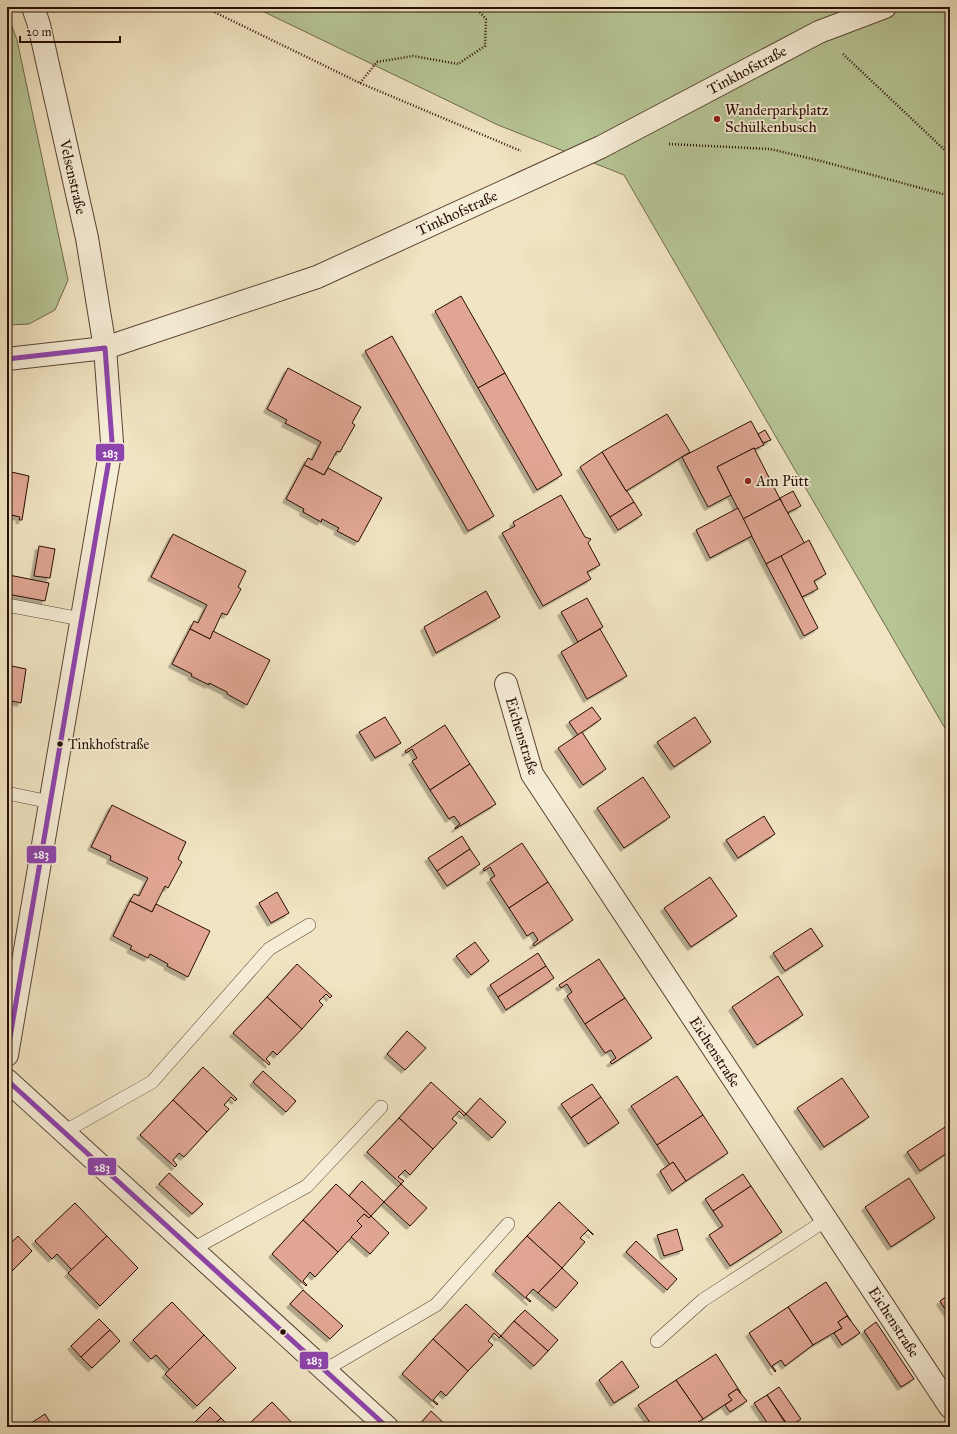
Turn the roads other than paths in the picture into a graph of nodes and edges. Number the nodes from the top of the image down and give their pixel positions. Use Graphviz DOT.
graph roads {
  1 [pos="33,7"];
  2 [pos="885,7"];
  3 [pos="105,348"];
  4 [pos="7,359"];
  5 [pos="7,605"];
  6 [pos="82,619"];
  7 [pos="506,684"];
  8 [pos="7,793"];
  9 [pos="50,802"];
  10 [pos="309,925"];
  11 [pos="13,981"];
  12 [pos="7,1055"];
  13 [pos="7,1080"];
  14 [pos="380,1107"];
  15 [pos="64,1132"];
  16 [pos="826,1220"];
  17 [pos="508,1224"];
  18 [pos="193,1249"];
  19 [pos="657,1341"];
  20 [pos="325,1370"];
  21 [pos="950,1407"];
  22 [pos="387,1427"];
  1 -- 3 [label="street, Velsenstraße"];
  2 -- 3 [label="street, Tinkhofstraße"];
  3 -- 4 [label="street, Tinkhofstraße"];
  3 -- 6 [label="street, Velsenstraße"];
  5 -- 6 [label="lane"];
  6 -- 9 [label="street, Velsenstraße"];
  7 -- 16 [label="street, Eichenstraße"];
  8 -- 9 [label="lane"];
  9 -- 11 [label="street, Velsenstraße"];
  10 -- 15 [label="lane"];
  11 -- 12 [label="street, Velsenstraße"];
  13 -- 15 [label="street"];
  14 -- 18 [label="lane"];
  15 -- 18 [label="street"];
  16 -- 19 [label="lane"];
  16 -- 21 [label="street, Eichenstraße"];
  17 -- 20 [label="lane"];
  18 -- 20 [label="street"];
  20 -- 22 [label="street"];
}
